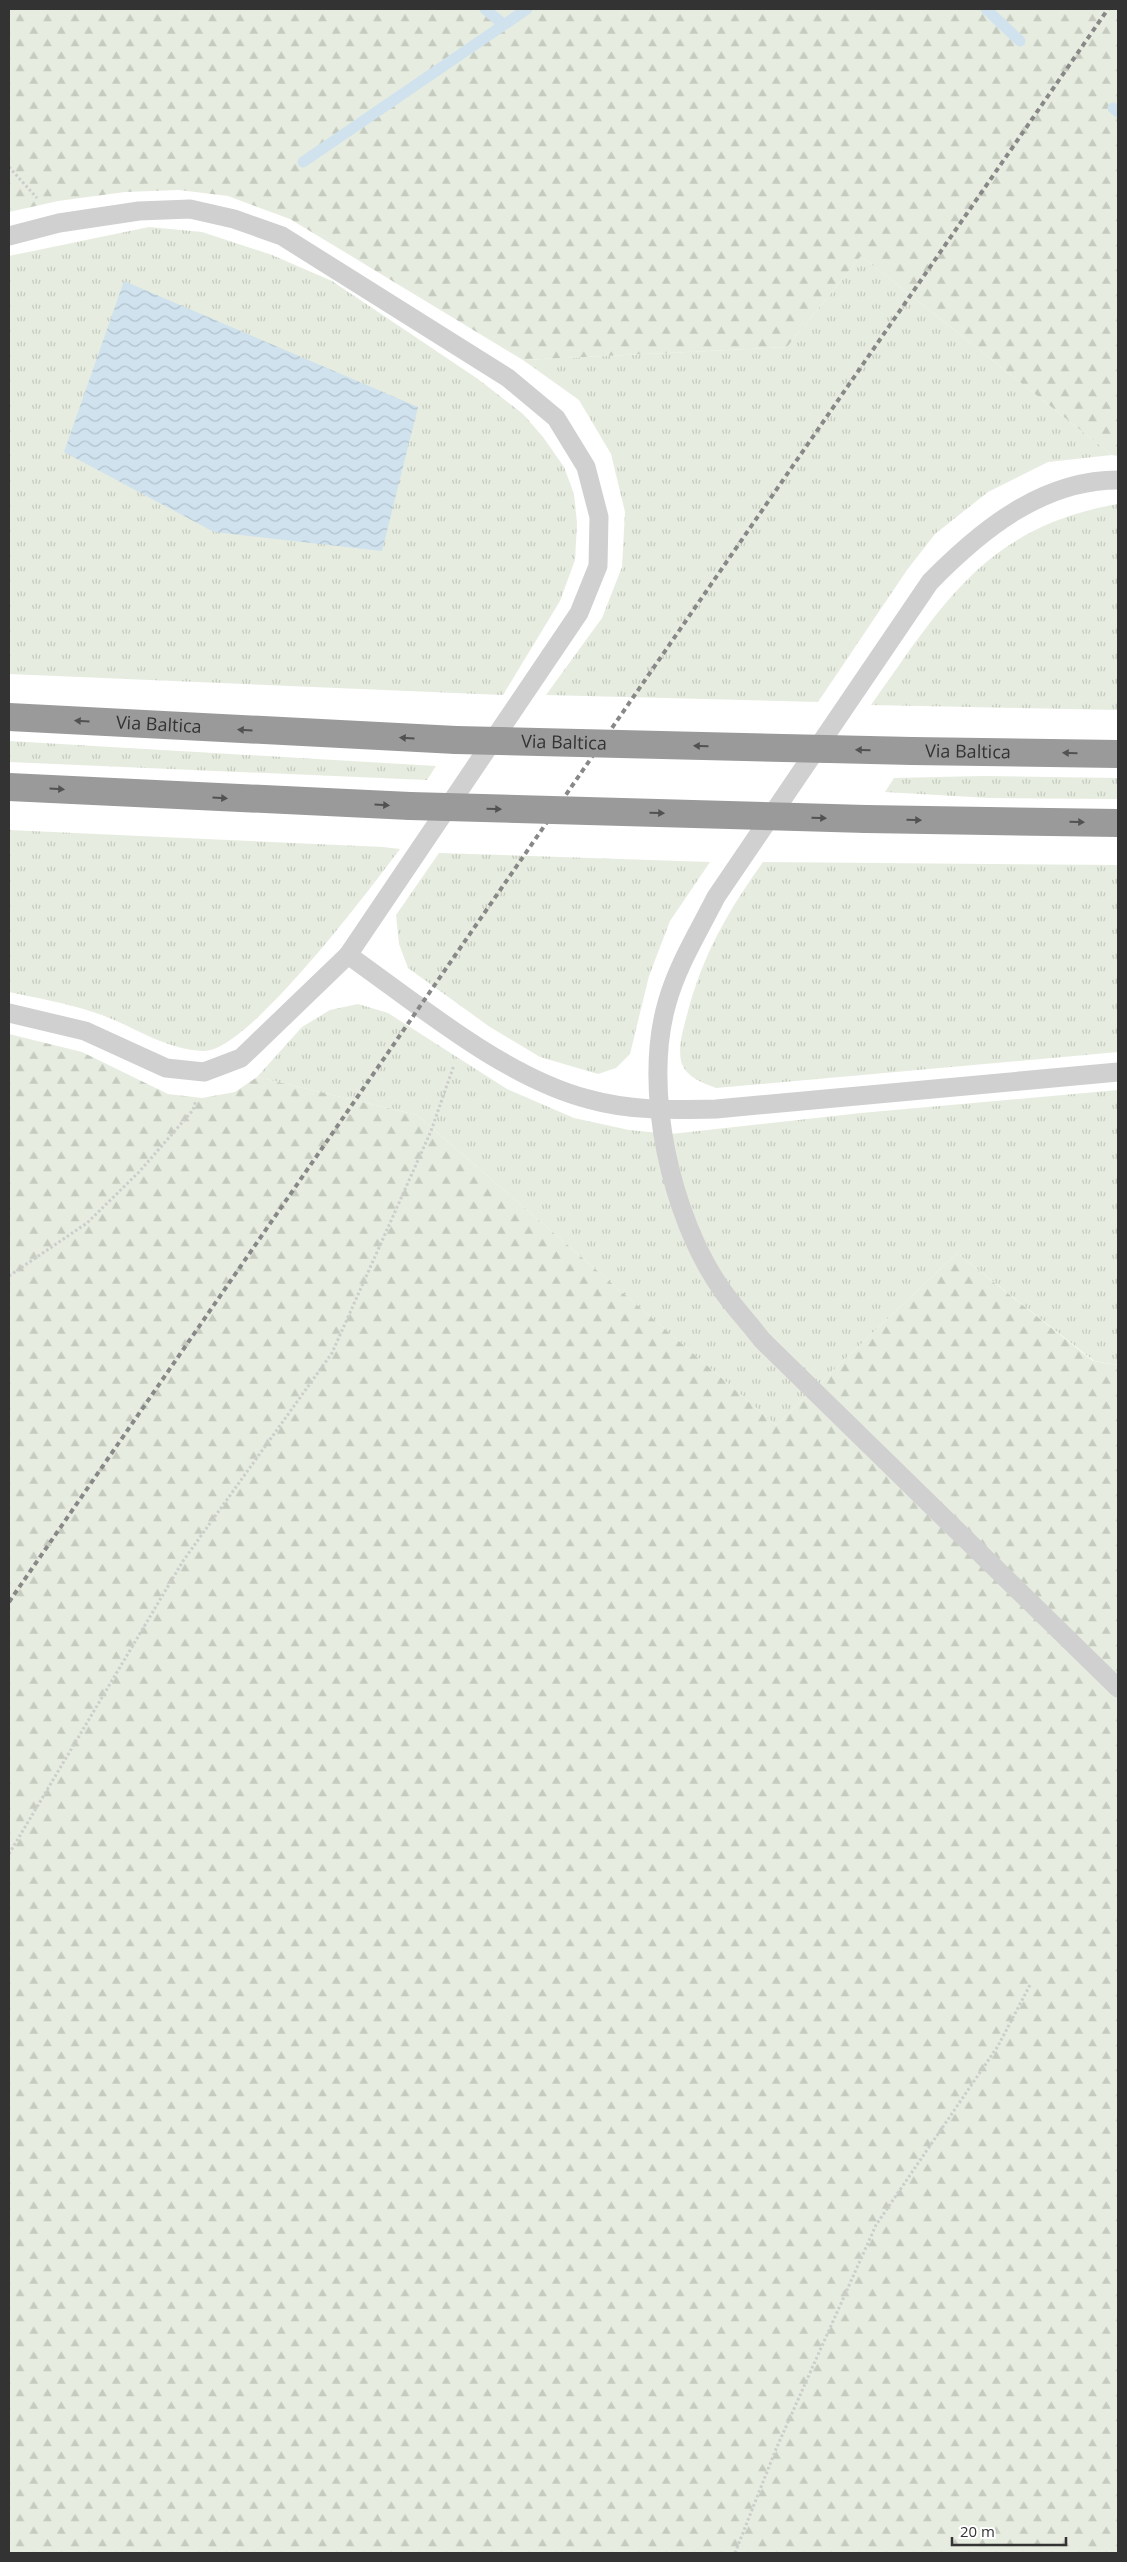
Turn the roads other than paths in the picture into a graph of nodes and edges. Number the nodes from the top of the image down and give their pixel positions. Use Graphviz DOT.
graph roads {
  1 [pos="9,236"];
  2 [pos="1118,480"];
  3 [pos="9,717"];
  4 [pos="1118,754"];
  5 [pos="9,787"];
  6 [pos="1118,823"];
  7 [pos="348,955"];
  8 [pos="9,1013"];
  9 [pos="1118,1072"];
  10 [pos="658,1110"];
  11 [pos="1118,1688"];
  1 -- 7 [label="lane"];
  2 -- 10 [label="lane"];
  4 -- 3 [label="highway, Via Baltica, one-way, bridge"];
  5 -- 6 [label="highway, one-way, bridge"];
  7 -- 8 [label="lane"];
  7 -- 10 [label="lane"];
  9 -- 10 [label="lane"];
  10 -- 11 [label="lane"];
}
